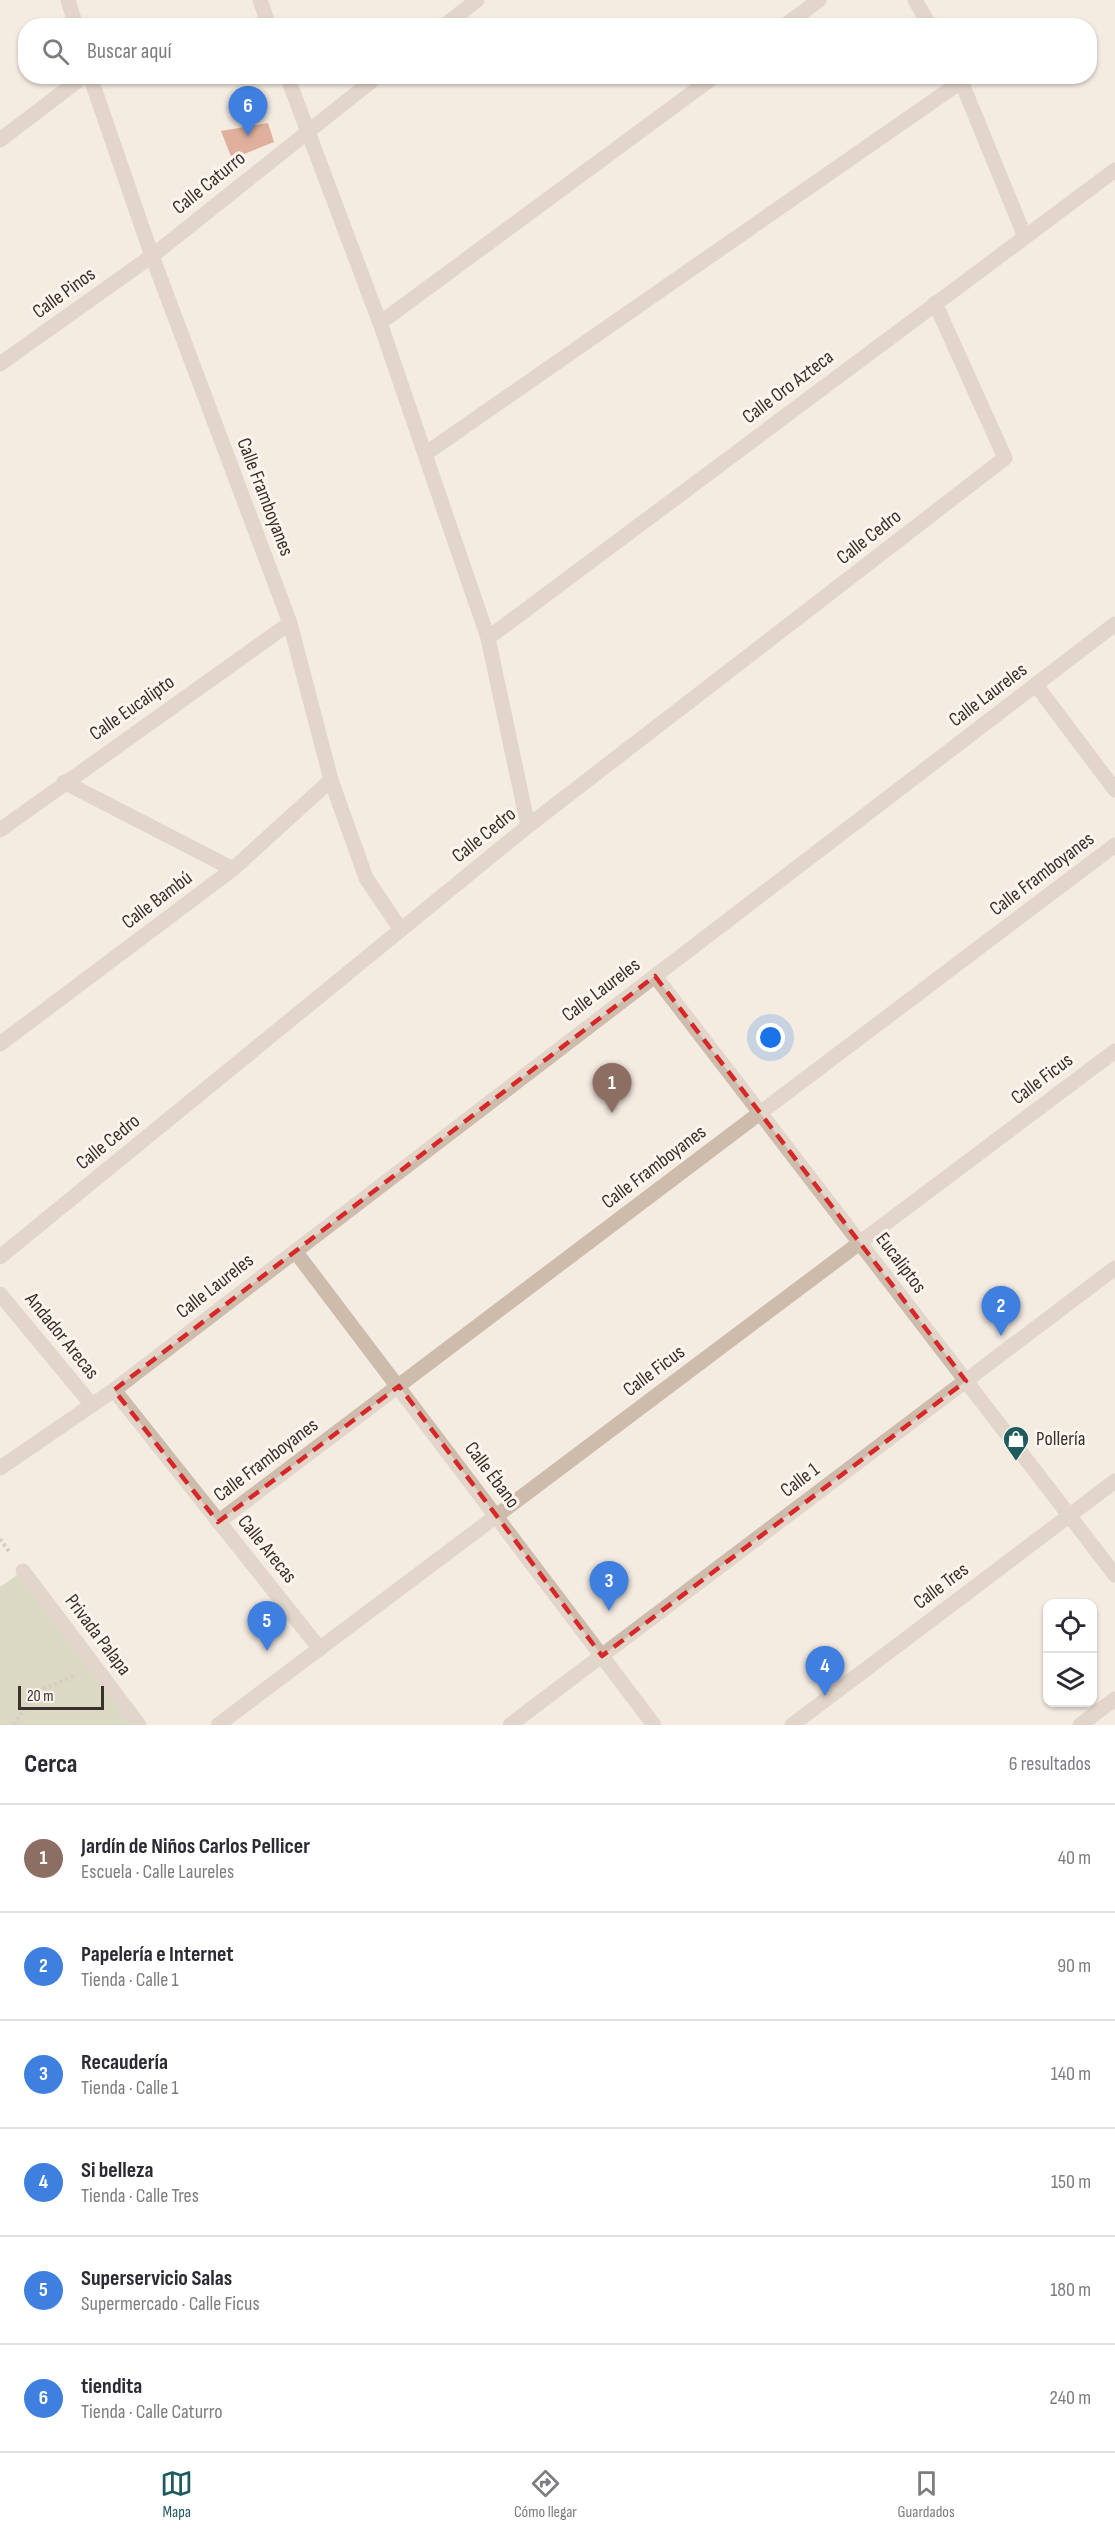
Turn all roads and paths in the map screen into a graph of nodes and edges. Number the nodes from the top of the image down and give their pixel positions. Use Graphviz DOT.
graph roads {
  1 [pos="69,0"];
  2 [pos="260,0"];
  3 [pos="477,0"];
  4 [pos="819,0"];
  5 [pos="915,0"];
  6 [pos="74,18"];
  7 [pos="266,18"];
  8 [pos="454,18"];
  9 [pos="795,18"];
  10 [pos="925,18"];
  11 [pos="74,84"];
  12 [pos="93,84"];
  13 [pos="290,84"];
  14 [pos="368,84"];
  15 [pos="704,84"];
  16 [pos="954,84"];
  17 [pos="963,84"];
  18 [pos="307,131"];
  19 [pos="0,140"];
  20 [pos="1115,170"];
  21 [pos="1025,237"];
  22 [pos="152,256"];
  23 [pos="935,303"];
  24 [pos="380,323"];
  25 [pos="0,364"];
  26 [pos="425,454"];
  27 [pos="290,623"];
  28 [pos="1115,624"];
  29 [pos="488,638"];
  30 [pos="1036,685"];
  31 [pos="331,780"];
  32 [pos="64,782"];
  33 [pos="1115,790"];
  34 [pos="528,826"];
  35 [pos="0,830"];
  36 [pos="1115,845"];
  37 [pos="233,869"];
  38 [pos="401,930"];
  39 [pos="655,976"];
  40 [pos="0,1044"];
  41 [pos="1115,1051"];
  42 [pos="760,1113"];
  43 [pos="860,1243"];
  44 [pos="295,1251"];
  45 [pos="0,1257"];
  46 [pos="1115,1268"];
  47 [pos="0,1294"];
  48 [pos="966,1381"];
  49 [pos="399,1386"];
  50 [pos="114,1390"];
  51 [pos="92,1405"];
  52 [pos="0,1468"];
  53 [pos="1115,1481"];
  54 [pos="496,1515"];
  55 [pos="1069,1516"];
  56 [pos="218,1522"];
  57 [pos="23,1571"];
  58 [pos="1115,1575"];
  59 [pos="320,1649"];
  60 [pos="602,1656"];
  61 [pos="96,1667"];
  62 [pos="1115,1699"];
  63 [pos="14,1725"];
  64 [pos="139,1725"];
  65 [pos="218,1725"];
  66 [pos="510,1725"];
  67 [pos="654,1725"];
  68 [pos="792,1725"];
  69 [pos="1080,1725"];
  1 -- 6 [label="street"];
  2 -- 7 [label="street"];
  3 -- 8 [label="street"];
  4 -- 9 [label="street"];
  5 -- 10 [label="street"];
  11 -- 19 [label="street"];
  12 -- 22 [label="street, Calle Framboyanes"];
  13 -- 18 [label="street"];
  14 -- 18 [label="street, Calle Caturro"];
  15 -- 24 [label="street"];
  16 -- 26 [label="street"];
  17 -- 21 [label="street"];
  18 -- 22 [label="street, Calle Caturro"];
  18 -- 24 [label="street"];
  20 -- 21 [label="street, Calle Oro Azteca"];
  21 -- 23 [label="street, Calle Oro Azteca"];
  22 -- 25 [label="street, Calle Pinos"];
  22 -- 27 [label="street, Calle Framboyanes"];
  23 -- 29 [label="street, Calle Oro Azteca"];
  23 -- 34 [label="street, Calle Cedro"];
  24 -- 26 [label="street"];
  26 -- 29 [label="street"];
  27 -- 31 [label="street, Calle Framboyanes"];
  27 -- 32 [label="street, Calle Eucalipto"];
  28 -- 30 [label="street, Calle Laureles"];
  29 -- 34 [label="street"];
  30 -- 33 [label="street"];
  30 -- 39 [label="street, Calle Laureles"];
  31 -- 37 [label="street, Calle Bambú"];
  31 -- 38 [label="street, Calle Framboyanes"];
  32 -- 35 [label="street, Calle Eucalipto"];
  32 -- 37 [label="street"];
  34 -- 38 [label="street, Calle Cedro"];
  36 -- 42 [label="street, Calle Framboyanes"];
  37 -- 40 [label="street, Calle Bambú"];
  38 -- 45 [label="street, Calle Cedro"];
  39 -- 42 [label="street, Eucaliptos"];
  39 -- 44 [label="street, Calle Laureles"];
  41 -- 43 [label="street, Calle Ficus"];
  42 -- 43 [label="street, Eucaliptos"];
  42 -- 49 [label="street, Calle Framboyanes"];
  43 -- 48 [label="street, Eucaliptos"];
  43 -- 54 [label="street, Calle Ficus"];
  44 -- 49 [label="street, Calle Ébano"];
  44 -- 50 [label="street, Calle Laureles"];
  46 -- 48 [label="street, Calle 1"];
  47 -- 51 [label="street, Andador Arecas"];
  48 -- 55 [label="street, Eucaliptos"];
  48 -- 60 [label="street, Calle 1"];
  49 -- 54 [label="street, Calle Ébano"];
  49 -- 56 [label="street, Calle Framboyanes"];
  50 -- 51 [label="street, Calle Laureles"];
  50 -- 56 [label="street, Calle Arecas"];
  51 -- 52 [label="street, Calle Laureles"];
  53 -- 55 [label="street, Calle Tres"];
  54 -- 59 [label="street, Calle Ficus"];
  54 -- 60 [label="street, Calle Ébano"];
  55 -- 58 [label="street, Eucaliptos"];
  55 -- 68 [label="street, Calle Tres"];
  56 -- 59 [label="street, Calle Arecas"];
  57 -- 61 [label="street, Privada Palapa"];
  59 -- 65 [label="street, Calle Ficus"];
  60 -- 66 [label="street, Calle 1"];
  60 -- 67 [label="street, Calle Ébano"];
  61 -- 63 [label="path"];
  61 -- 64 [label="street, Privada Palapa"];
  62 -- 69 [label="street"];
}
